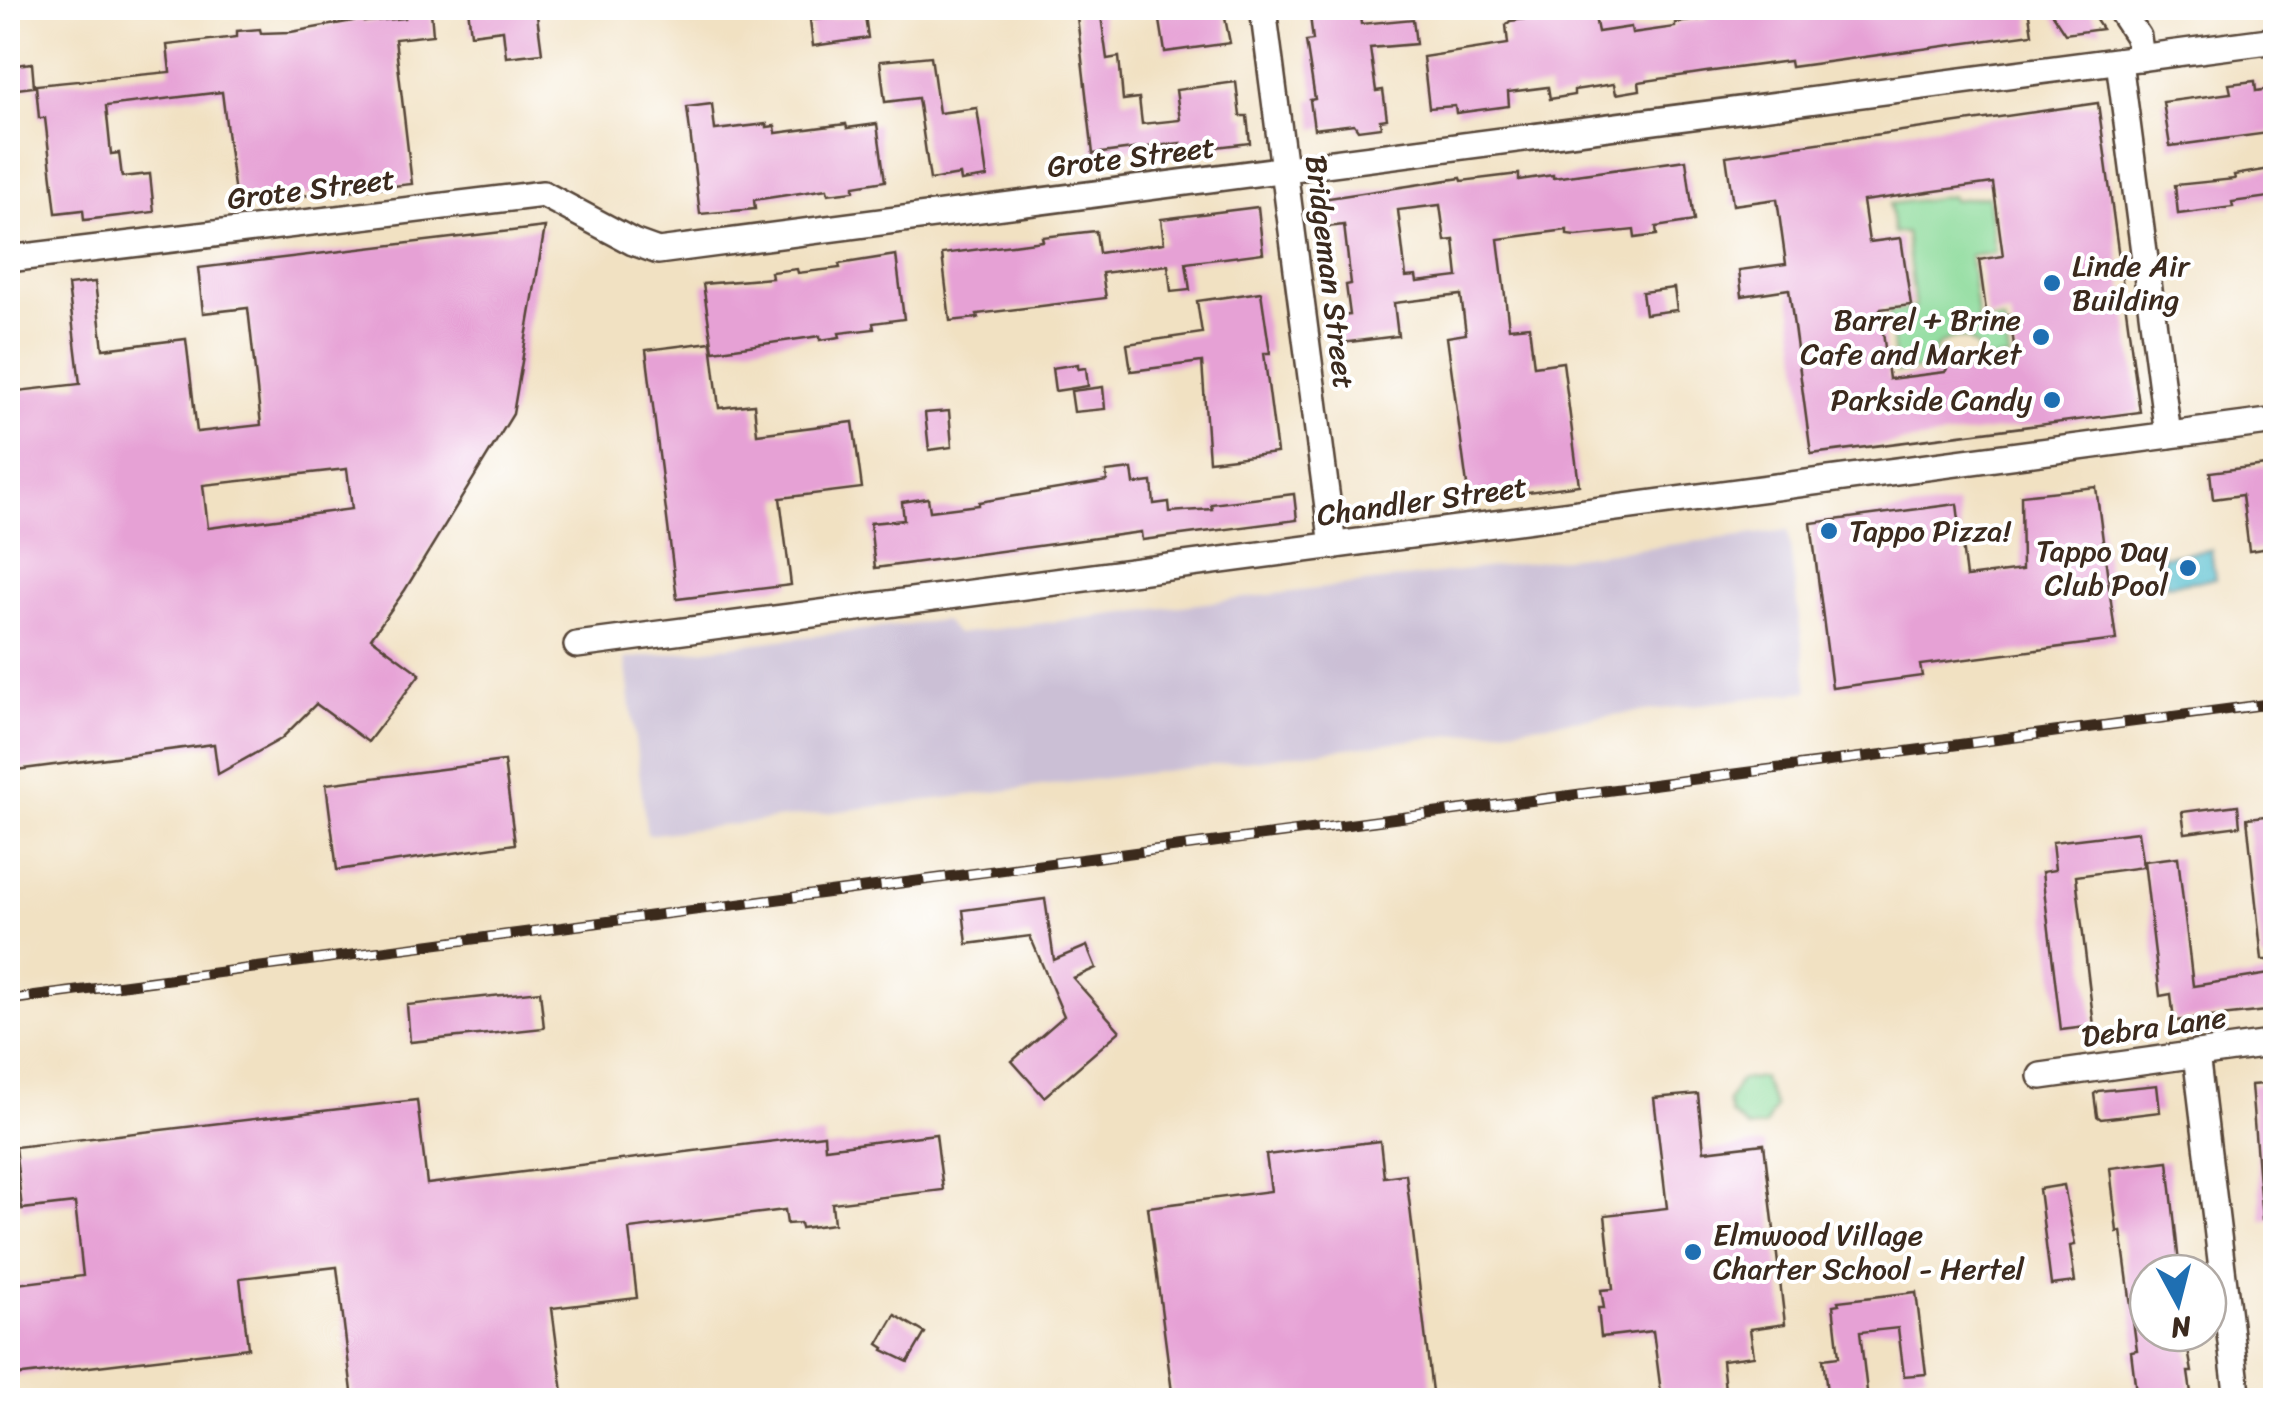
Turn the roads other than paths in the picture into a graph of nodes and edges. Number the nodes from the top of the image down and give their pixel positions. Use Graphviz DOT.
graph roads {
  1 [pos="1263,8"];
  2 [pos="2118,8"];
  3 [pos="2276,40"];
  4 [pos="2130,59"];
  5 [pos="1284,169"];
  6 [pos="8,258"];
  7 [pos="2276,421"];
  8 [pos="2168,435"];
  9 [pos="1333,546"];
  10 [pos="577,645"];
  11 [pos="2276,1043"];
  12 [pos="2196,1054"];
  13 [pos="2041,1076"];
  14 [pos="2238,1400"];
  1 -- 5 [label="street, Bridgeman Street"];
  2 -- 4 [label="street"];
  3 -- 4 [label="street, Grote Street"];
  4 -- 5 [label="street, Grote Street"];
  4 -- 8 [label="street"];
  5 -- 6 [label="street, Grote Street"];
  5 -- 9 [label="street, Bridgeman Street"];
  7 -- 8 [label="street, Chandler Street"];
  8 -- 9 [label="street, Chandler Street"];
  9 -- 10 [label="street, Chandler Street"];
  11 -- 12 [label="street, Debra Lane"];
  12 -- 13 [label="street, Debra Lane"];
  12 -- 14 [label="street"];
}
